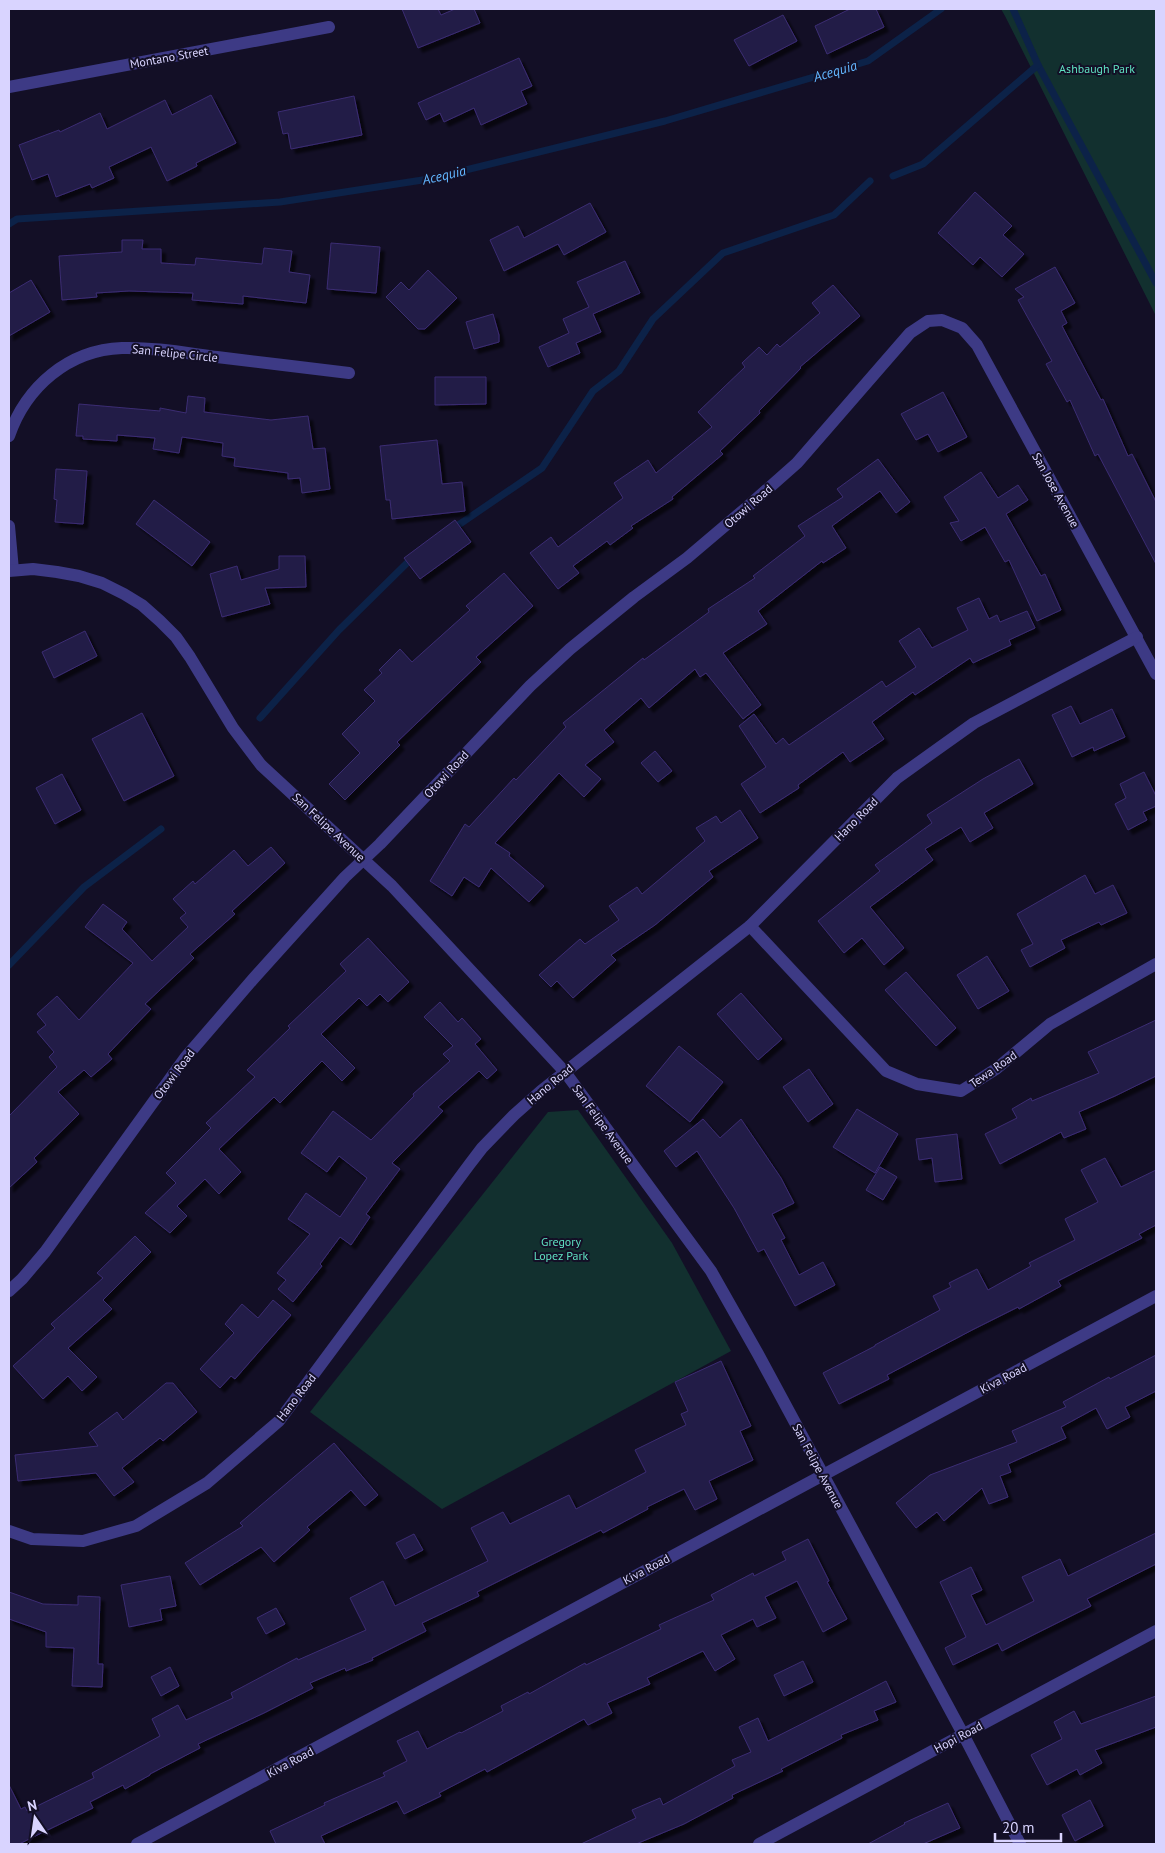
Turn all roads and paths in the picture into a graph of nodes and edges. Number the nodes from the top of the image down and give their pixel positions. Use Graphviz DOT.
graph roads {
  1 [pos="329,26"];
  2 [pos="9,86"];
  3 [pos="942,320"];
  4 [pos="349,373"];
  5 [pos="9,436"];
  6 [pos="9,526"];
  7 [pos="11,570"];
  8 [pos="1137,637"];
  9 [pos="1156,674"];
  10 [pos="364,860"];
  11 [pos="750,926"];
  12 [pos="1156,964"];
  13 [pos="565,1072"];
  14 [pos="9,1291"];
  15 [pos="1156,1296"];
  16 [pos="822,1474"];
  17 [pos="9,1532"];
  18 [pos="1156,1631"];
  19 [pos="963,1734"];
  20 [pos="137,1844"];
  21 [pos="759,1844"];
  22 [pos="1020,1844"];
  1 -- 2 [label="street, Montano Street"];
  3 -- 8 [label="street, San Jose Avenue"];
  3 -- 10 [label="street, Otowi Road"];
  4 -- 5 [label="street, San Felipe Circle"];
  6 -- 7 [label="street"];
  7 -- 10 [label="street, San Felipe Avenue"];
  8 -- 9 [label="street, San Jose Avenue"];
  8 -- 11 [label="street, Hano Road"];
  10 -- 13 [label="street, San Felipe Avenue"];
  10 -- 14 [label="street, Otowi Road"];
  11 -- 12 [label="street, Tewa Road"];
  11 -- 13 [label="street, Hano Road"];
  13 -- 16 [label="street, San Felipe Avenue"];
  13 -- 17 [label="street, Hano Road"];
  15 -- 16 [label="street, Kiva Road"];
  16 -- 19 [label="street, San Felipe Avenue"];
  16 -- 20 [label="street, Kiva Road"];
  18 -- 19 [label="street, Hopi Road"];
  19 -- 21 [label="street, Hopi Road"];
  19 -- 22 [label="street, San Felipe Avenue"];
}
